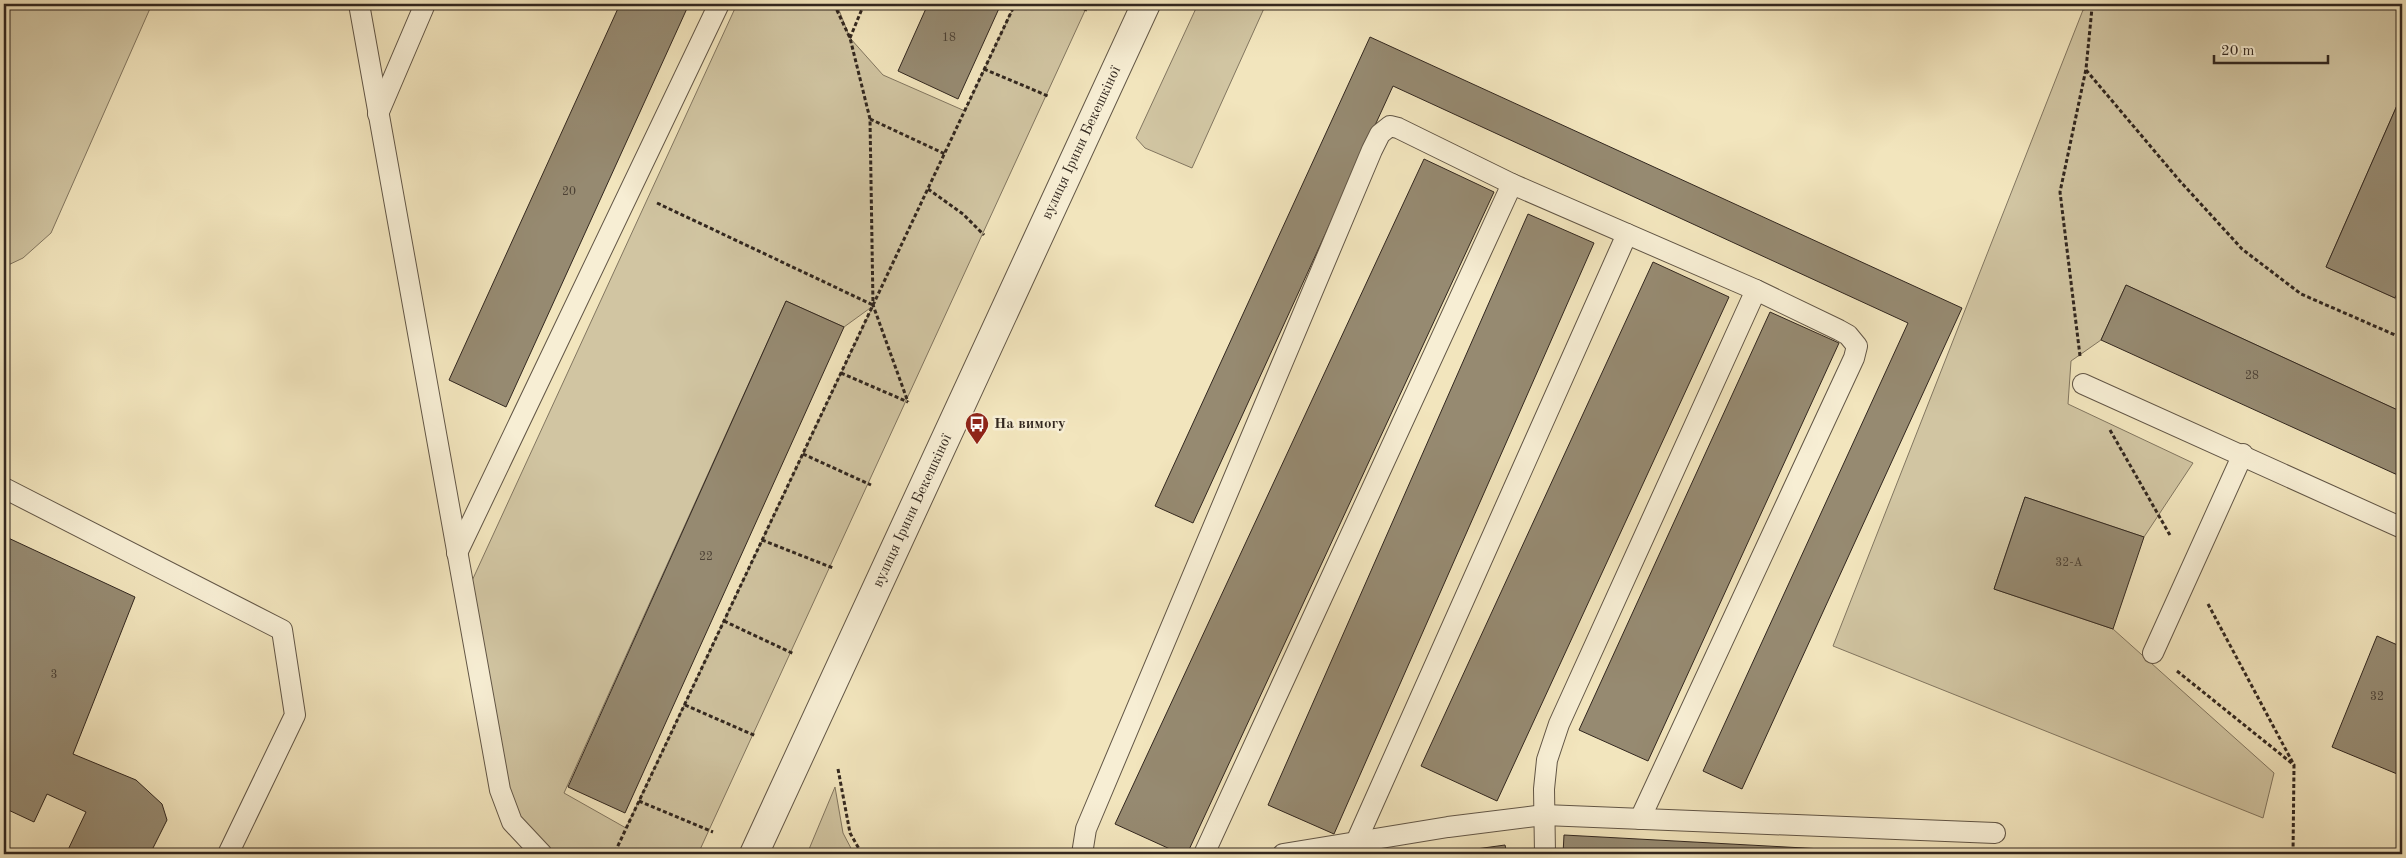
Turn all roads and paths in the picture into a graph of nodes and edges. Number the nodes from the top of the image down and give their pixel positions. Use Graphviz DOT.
graph roads {
  1 [pos="359,4"];
  2 [pos="425,4"];
  3 [pos="719,4"];
  4 [pos="825,4"];
  5 [pos="834,4"];
  6 [pos="864,4"];
  7 [pos="1015,4"];
  8 [pos="1072,4"];
  9 [pos="1146,4"];
  10 [pos="2090,4"];
  11 [pos="2092,8"];
  12 [pos="839,10"];
  13 [pos="1087,10"];
  14 [pos="850,38"];
  15 [pos="984,69"];
  16 [pos="2086,69"];
  17 [pos="1048,96"];
  18 [pos="378,114"];
  19 [pos="870,119"];
  20 [pos="945,154"];
  21 [pos="1512,184"];
  22 [pos="629,189"];
  23 [pos="928,189"];
  24 [pos="1628,234"];
  25 [pos="984,235"];
  26 [pos="1756,290"];
  27 [pos="873,305"];
  28 [pos="2402,338"];
  29 [pos="841,373"];
  30 [pos="2083,384"];
  31 [pos="803,454"];
  32 [pos="2243,454"];
  33 [pos="870,485"];
  34 [pos="4,488"];
  35 [pos="2402,528"];
  36 [pos="762,540"];
  37 [pos="457,553"];
  38 [pos="833,568"];
  39 [pos="724,621"];
  40 [pos="2153,653"];
  41 [pos="794,654"];
  42 [pos="684,705"];
  43 [pos="756,736"];
  44 [pos="838,769"];
  45 [pos="639,801"];
  46 [pos="1544,815"];
  47 [pos="1640,819"];
  48 [pos="713,832"];
  49 [pos="1995,833"];
  50 [pos="1356,842"];
  51 [pos="615,852"];
  52 [pos="228,854"];
  53 [pos="542,854"];
  54 [pos="754,854"];
  55 [pos="862,854"];
  56 [pos="1082,854"];
  57 [pos="1204,854"];
  58 [pos="1283,854"];
  59 [pos="1545,854"];
  60 [pos="2292,854"];
  1 -- 18 [label="lane"];
  2 -- 18 [label="lane"];
  3 -- 22 [label="lane"];
  4 -- 12 [label="path"];
  5 -- 12 [label="path"];
  6 -- 14 [label="path"];
  7 -- 15 [label="path"];
  8 -- 13 [label="path"];
  9 -- 54 [label="street, вулиця Ірини Бекешкіної"];
  10 -- 11 [label="path"];
  12 -- 14 [label="path"];
  14 -- 19 [label="path"];
  15 -- 17 [label="path"];
  15 -- 20 [label="path"];
  16 -- 28 [label="path"];
  18 -- 37 [label="lane"];
  19 -- 20 [label="path"];
  19 -- 27 [label="path"];
  20 -- 23 [label="path"];
  21 -- 24 [label="lane"];
  21 -- 56 [label="lane"];
  21 -- 57 [label="lane"];
  22 -- 27 [label="path"];
  22 -- 37 [label="lane"];
  23 -- 25 [label="path"];
  23 -- 27 [label="path"];
  24 -- 26 [label="lane"];
  24 -- 50 [label="lane"];
  26 -- 46 [label="lane"];
  26 -- 47 [label="lane"];
  27 -- 29 [label="path"];
  27 -- 29 [label="path"];
  29 -- 31 [label="path"];
  30 -- 32 [label="lane"];
  31 -- 33 [label="path"];
  31 -- 36 [label="path"];
  32 -- 35 [label="lane"];
  32 -- 40 [label="lane"];
  34 -- 52 [label="lane"];
  36 -- 38 [label="path"];
  36 -- 39 [label="path"];
  37 -- 53 [label="lane"];
  39 -- 41 [label="path"];
  39 -- 42 [label="path"];
  40 -- 60 [label="path"];
  42 -- 43 [label="path"];
  42 -- 45 [label="path"];
  44 -- 55 [label="path"];
  45 -- 48 [label="path"];
  45 -- 51 [label="path"];
  46 -- 47 [label="lane"];
  46 -- 50 [label="lane"];
  46 -- 59 [label="lane"];
  47 -- 49 [label="lane"];
  50 -- 58 [label="lane"];
}
